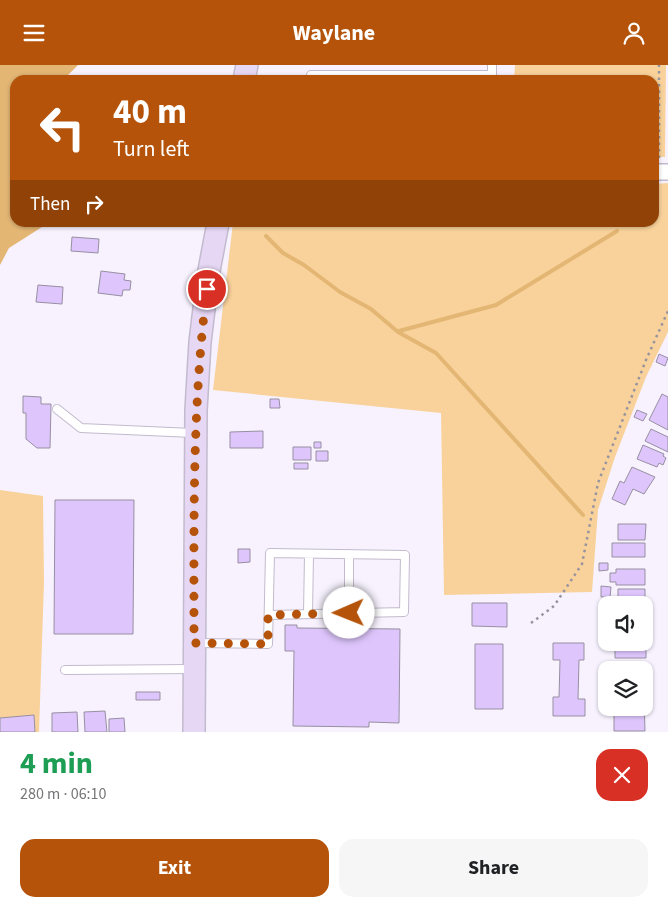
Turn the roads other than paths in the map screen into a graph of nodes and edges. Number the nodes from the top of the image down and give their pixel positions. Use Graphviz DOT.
graph roads {
  1 [pos="217,227"];
  2 [pos="57,409"];
  3 [pos="195,433"];
  4 [pos="309,554"];
  5 [pos="349,554"];
  6 [pos="349,613"];
  7 [pos="308,614"];
  8 [pos="268,615"];
  9 [pos="194,643"];
  10 [pos="194,669"];
  11 [pos="65,670"];
  12 [pos="194,732"];
  1 -- 3 [label="main road"];
  2 -- 3 [label="lane"];
  3 -- 9 [label="main road"];
  4 -- 5 [label="lane"];
  4 -- 7 [label="lane"];
  4 -- 8 [label="lane"];
  5 -- 6 [label="lane"];
  5 -- 6 [label="lane"];
  6 -- 7 [label="lane"];
  7 -- 8 [label="lane"];
  8 -- 9 [label="lane"];
  9 -- 10 [label="main road"];
  10 -- 11 [label="lane"];
  10 -- 12 [label="main road"];
}
